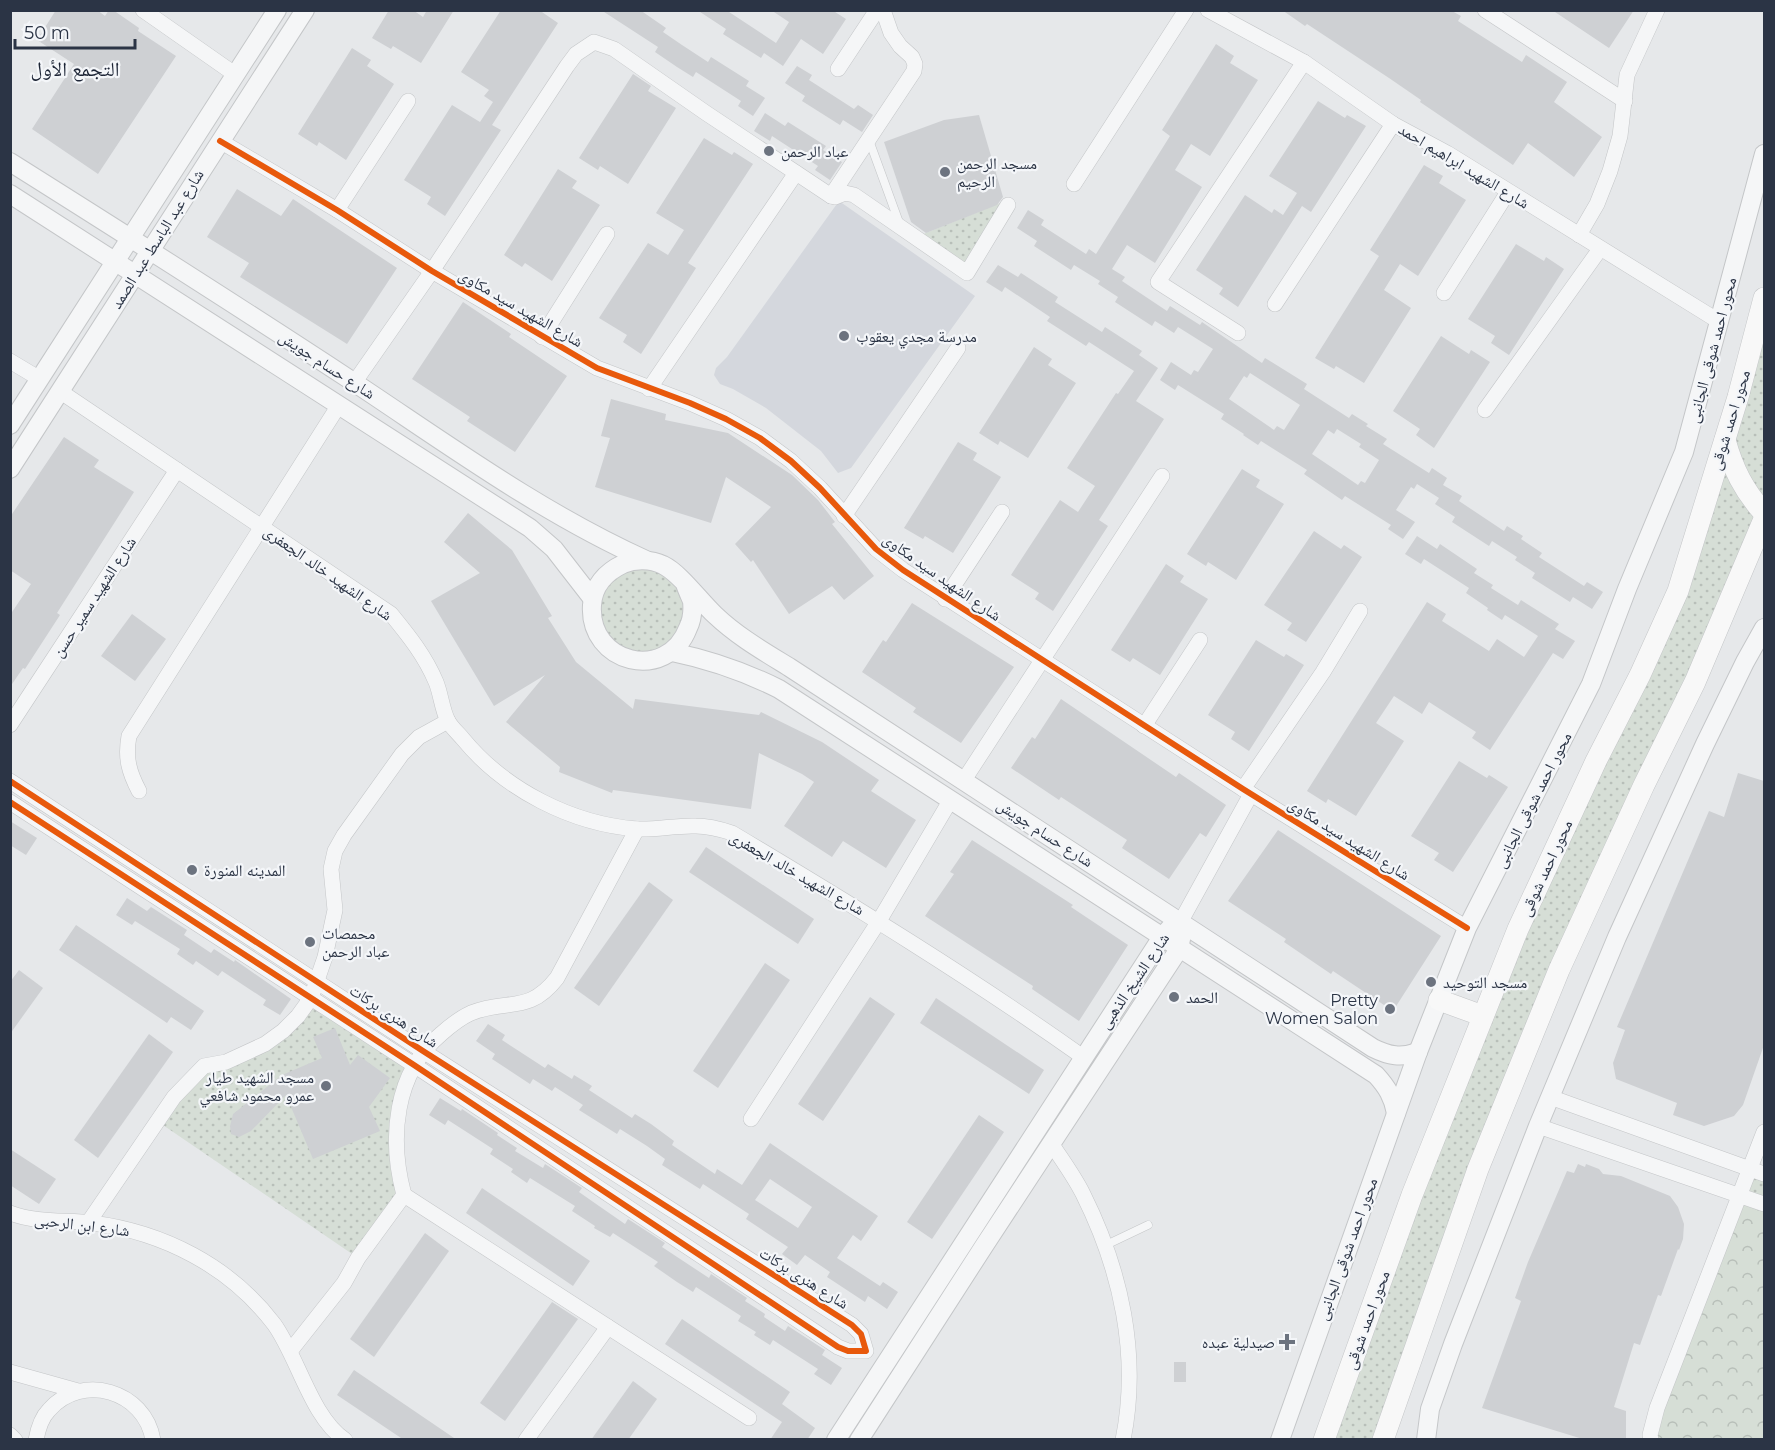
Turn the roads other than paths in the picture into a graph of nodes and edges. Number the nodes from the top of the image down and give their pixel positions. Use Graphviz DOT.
graph roads {
  1 [pos="143,10"];
  2 [pos="277,10"];
  3 [pos="305,10"];
  4 [pos="877,10"];
  5 [pos="883,10"];
  6 [pos="1186,10"];
  7 [pos="1209,10"];
  8 [pos="1485,10"];
  9 [pos="1657,10"];
  10 [pos="1304,62"];
  11 [pos="838,69"];
  12 [pos="236,75"];
  13 [pos="408,101"];
  14 [pos="1625,101"];
  15 [pos="1393,124"];
  16 [pos="869,139"];
  17 [pos="220,141"];
  18 [pos="1764,154"];
  19 [pos="10,162"];
  20 [pos="796,173"];
  21 [pos="1074,184"];
  22 [pos="1508,192"];
  23 [pos="10,194"];
  24 [pos="831,196"];
  25 [pos="1008,205"];
  26 [pos="337,210"];
  27 [pos="900,227"];
  28 [pos="607,234"];
  29 [pos="1579,235"];
  30 [pos="130,238"];
  31 [pos="1600,249"];
  32 [pos="150,250"];
  33 [pos="115,262"];
  34 [pos="432,271"];
  35 [pos="134,275"];
  36 [pos="1444,293"];
  37 [pos="1764,298"];
  38 [pos="1275,304"];
  39 [pos="1720,322"];
  40 [pos="1238,333"];
  41 [pos="542,337"];
  42 [pos="958,348"];
  43 [pos="10,360"];
  44 [pos="1764,361"];
  45 [pos="40,380"];
  46 [pos="354,383"];
  47 [pos="649,389"];
  48 [pos="61,392"];
  49 [pos="1738,397"];
  50 [pos="339,405"];
  51 [pos="1485,410"];
  52 [pos="10,425"];
  53 [pos="1725,440"];
  54 [pos="10,469"];
  55 [pos="177,470"];
  56 [pos="1162,476"];
  57 [pos="1002,512"];
  58 [pos="1764,513"];
  59 [pos="844,516"];
  60 [pos="1764,519"];
  61 [pos="262,527"];
  62 [pos="648,560"];
  63 [pos="685,584"];
  64 [pos="592,598"];
  65 [pos="945,598"];
  66 [pos="1360,611"];
  67 [pos="1764,628"];
  68 [pos="1200,640"];
  69 [pos="672,652"];
  70 [pos="1042,661"];
  71 [pos="448,721"];
  72 [pos="10,725"];
  73 [pos="1144,726"];
  74 [pos="964,780"];
  75 [pos="10,781"];
  76 [pos="139,791"];
  77 [pos="1247,792"];
  78 [pos="950,801"];
  79 [pos="10,802"];
  80 [pos="637,829"];
  81 [pos="879,921"];
  82 [pos="1181,921"];
  83 [pos="1467,928"];
  84 [pos="1162,937"];
  85 [pos="1179,949"];
  86 [pos="317,983"];
  87 [pos="311,998"];
  88 [pos="1438,1000"];
  89 [pos="1483,1016"];
  90 [pos="423,1051"];
  91 [pos="1418,1052"];
  92 [pos="1083,1057"];
  93 [pos="414,1065"];
  94 [pos="1550,1097"];
  95 [pos="1396,1113"];
  96 [pos="751,1119"];
  97 [pos="1538,1126"];
  98 [pos="1764,1132"];
  99 [pos="1052,1143"];
  100 [pos="1758,1172"];
  101 [pos="404,1195"];
  102 [pos="1739,1196"];
  103 [pos="1764,1204"];
  104 [pos="10,1214"];
  105 [pos="88,1223"];
  106 [pos="1148,1225"];
  107 [pos="1106,1245"];
  108 [pos="608,1327"];
  109 [pos="291,1350"];
  110 [pos="10,1372"];
  111 [pos="78,1391"];
  112 [pos="749,1418"];
  113 [pos="10,1435"];
  114 [pos="15,1440"];
  115 [pos="36,1440"];
  116 [pos="153,1440"];
  117 [pos="345,1440"];
  118 [pos="526,1440"];
  119 [pos="836,1440"];
  120 [pos="859,1440"];
  121 [pos="1123,1440"];
  122 [pos="1280,1440"];
  123 [pos="1324,1440"];
  124 [pos="1383,1440"];
  125 [pos="1426,1440"];
  126 [pos="1651,1440"];
  1 -- 12 [label="street"];
  2 -- 12 [label="street, شارع عبد الباسط عبد الصمد"];
  3 -- 17 [label="street, شارع عبد الباسط عبد الصمد"];
  4 -- 11 [label="street"];
  5 -- 16 [label="street"];
  6 -- 21 [label="street"];
  7 -- 10 [label="street, شارع الشهيد ابراهيم احمد"];
  8 -- 14 [label="street"];
  9 -- 14 [label="street"];
  10 -- 15 [label="street, شارع الشهيد ابراهيم احمد"];
  10 -- 40 [label="street"];
  12 -- 30 [label="street, شارع عبد الباسط عبد الصمد"];
  13 -- 26 [label="street"];
  14 -- 29 [label="street"];
  15 -- 22 [label="street, شارع الشهيد ابراهيم احمد"];
  15 -- 38 [label="street"];
  16 -- 24 [label="street"];
  16 -- 27 [label="lane"];
  17 -- 26 [label="street, شارع الشهيد سيد مكاوى"];
  17 -- 32 [label="street, شارع عبد الباسط عبد الصمد"];
  18 -- 39 [label="street, محور احمد شوقى الجانبى"];
  19 -- 30 [label="street, شارع حسام جويش"];
  20 -- 24 [label="street"];
  20 -- 34 [label="street"];
  20 -- 47 [label="street"];
  22 -- 29 [label="street, شارع الشهيد ابراهيم احمد"];
  22 -- 36 [label="street"];
  23 -- 33 [label="street, شارع حسام جويش"];
  24 -- 27 [label="street"];
  25 -- 27 [label="street"];
  26 -- 34 [label="street, شارع الشهيد سيد مكاوى"];
  28 -- 41 [label="street"];
  29 -- 31 [label="street, شارع الشهيد ابراهيم احمد"];
  30 -- 32 [label="street, شارع حسام جويش"];
  30 -- 33 [label="street, شارع عبد الباسط عبد الصمد"];
  31 -- 39 [label="street, شارع الشهيد ابراهيم احمد"];
  31 -- 51 [label="street"];
  32 -- 35 [label="street, شارع عبد الباسط عبد الصمد"];
  32 -- 46 [label="street, شارع حسام جويش"];
  33 -- 35 [label="street, شارع حسام جويش"];
  33 -- 45 [label="street, شارع عبد الباسط عبد الصمد"];
  34 -- 41 [label="street, شارع الشهيد سيد مكاوى"];
  34 -- 46 [label="street"];
  35 -- 48 [label="street, شارع عبد الباسط عبد الصمد"];
  35 -- 50 [label="street, شارع حسام جويش"];
  37 -- 49 [label="main road, محور احمد شوقى"];
  39 -- 83 [label="street, محور احمد شوقى الجانبى"];
  41 -- 47 [label="street, شارع الشهيد سيد مكاوى"];
  42 -- 59 [label="street"];
  43 -- 45 [label="street"];
  44 -- 49 [label="main road"];
  45 -- 52 [label="street, شارع عبد الباسط عبد الصمد"];
  46 -- 62 [label="street, شارع حسام جويش"];
  47 -- 59 [label="street, شارع الشهيد سيد مكاوى"];
  48 -- 54 [label="street, شارع عبد الباسط عبد الصمد"];
  48 -- 55 [label="street, شارع الشهيد خالد الجعفرى"];
  49 -- 53 [label="main road, محور احمد شوقى"];
  50 -- 61 [label="street"];
  50 -- 64 [label="street, شارع حسام جويش"];
  53 -- 58 [label="main road"];
  53 -- 89 [label="main road, محور احمد شوقى"];
  55 -- 61 [label="street, شارع الشهيد خالد الجعفرى"];
  55 -- 72 [label="street, شارع الشهيد سمير حسن"];
  56 -- 70 [label="street"];
  57 -- 65 [label="street"];
  59 -- 65 [label="street, شارع الشهيد سيد مكاوى"];
  60 -- 124 [label="main road"];
  61 -- 71 [label="street, شارع الشهيد خالد الجعفرى"];
  61 -- 76 [label="street"];
  62 -- 63 [label="street"];
  62 -- 64 [label="street"];
  63 -- 69 [label="street"];
  63 -- 74 [label="street, شارع حسام جويش"];
  64 -- 69 [label="street"];
  65 -- 70 [label="street, شارع الشهيد سيد مكاوى"];
  66 -- 77 [label="street"];
  67 -- 94 [label="street"];
  68 -- 73 [label="street"];
  69 -- 78 [label="street, شارع حسام جويش"];
  70 -- 73 [label="street, شارع الشهيد سيد مكاوى"];
  70 -- 74 [label="street"];
  71 -- 80 [label="street, شارع الشهيد خالد الجعفرى"];
  71 -- 86 [label="street"];
  73 -- 77 [label="street, شارع الشهيد سيد مكاوى"];
  74 -- 82 [label="street, شارع حسام جويش"];
  75 -- 86 [label="street, شارع هنرى بركات"];
  77 -- 82 [label="street"];
  77 -- 83 [label="street, شارع الشهيد سيد مكاوى"];
  78 -- 81 [label="street"];
  78 -- 84 [label="street, شارع حسام جويش"];
  79 -- 87 [label="street, شارع هنرى بركات"];
  80 -- 81 [label="street, شارع الشهيد خالد الجعفرى"];
  80 -- 90 [label="street"];
  81 -- 92 [label="street, شارع الشهيد خالد الجعفرى"];
  81 -- 96 [label="street"];
  82 -- 84 [label="street, شارع الشيخ الذهبى"];
  82 -- 85 [label="street, شارع الشيخ الذهبى"];
  82 -- 91 [label="street, شارع حسام جويش"];
  83 -- 88 [label="street, محور احمد شوقى الجانبى"];
  84 -- 85 [label="street, شارع حسام جويش"];
  84 -- 92 [label="street, شارع الشيخ الذهبى"];
  85 -- 95 [label="street, شارع حسام جويش"];
  85 -- 99 [label="street, شارع الشيخ الذهبى"];
  86 -- 87 [label="street"];
  86 -- 90 [label="street, شارع هنرى بركات"];
  87 -- 93 [label="street, شارع هنرى بركات"];
  87 -- 105 [label="street"];
  88 -- 89 [label="main road"];
  88 -- 91 [label="street, محور احمد شوقى الجانبى"];
  89 -- 123 [label="main road, محور احمد شوقى"];
  90 -- 93 [label="street"];
  90 -- 93 [label="street, شارع هنرى بركات"];
  91 -- 95 [label="street, محور احمد شوقى الجانبى"];
  92 -- 119 [label="street, شارع الشيخ الذهبى"];
  93 -- 101 [label="street"];
  94 -- 97 [label="street"];
  94 -- 100 [label="street"];
  95 -- 122 [label="street, محور احمد شوقى الجانبى"];
  97 -- 102 [label="street"];
  97 -- 125 [label="street"];
  98 -- 100 [label="street"];
  99 -- 107 [label="street"];
  99 -- 120 [label="street, شارع الشيخ الذهبى"];
  100 -- 102 [label="street"];
  101 -- 108 [label="street"];
  101 -- 109 [label="street"];
  102 -- 103 [label="street"];
  102 -- 126 [label="street"];
  104 -- 105 [label="street, شارع ابن الرحبى"];
  105 -- 109 [label="street, شارع ابن الرحبى"];
  106 -- 107 [label="lane"];
  107 -- 121 [label="street"];
  108 -- 112 [label="street"];
  108 -- 118 [label="street"];
  109 -- 117 [label="street, شارع ابن الرحبى"];
  110 -- 111 [label="street"];
  111 -- 115 [label="street"];
  111 -- 116 [label="street"];
  113 -- 114 [label="street"];
}
